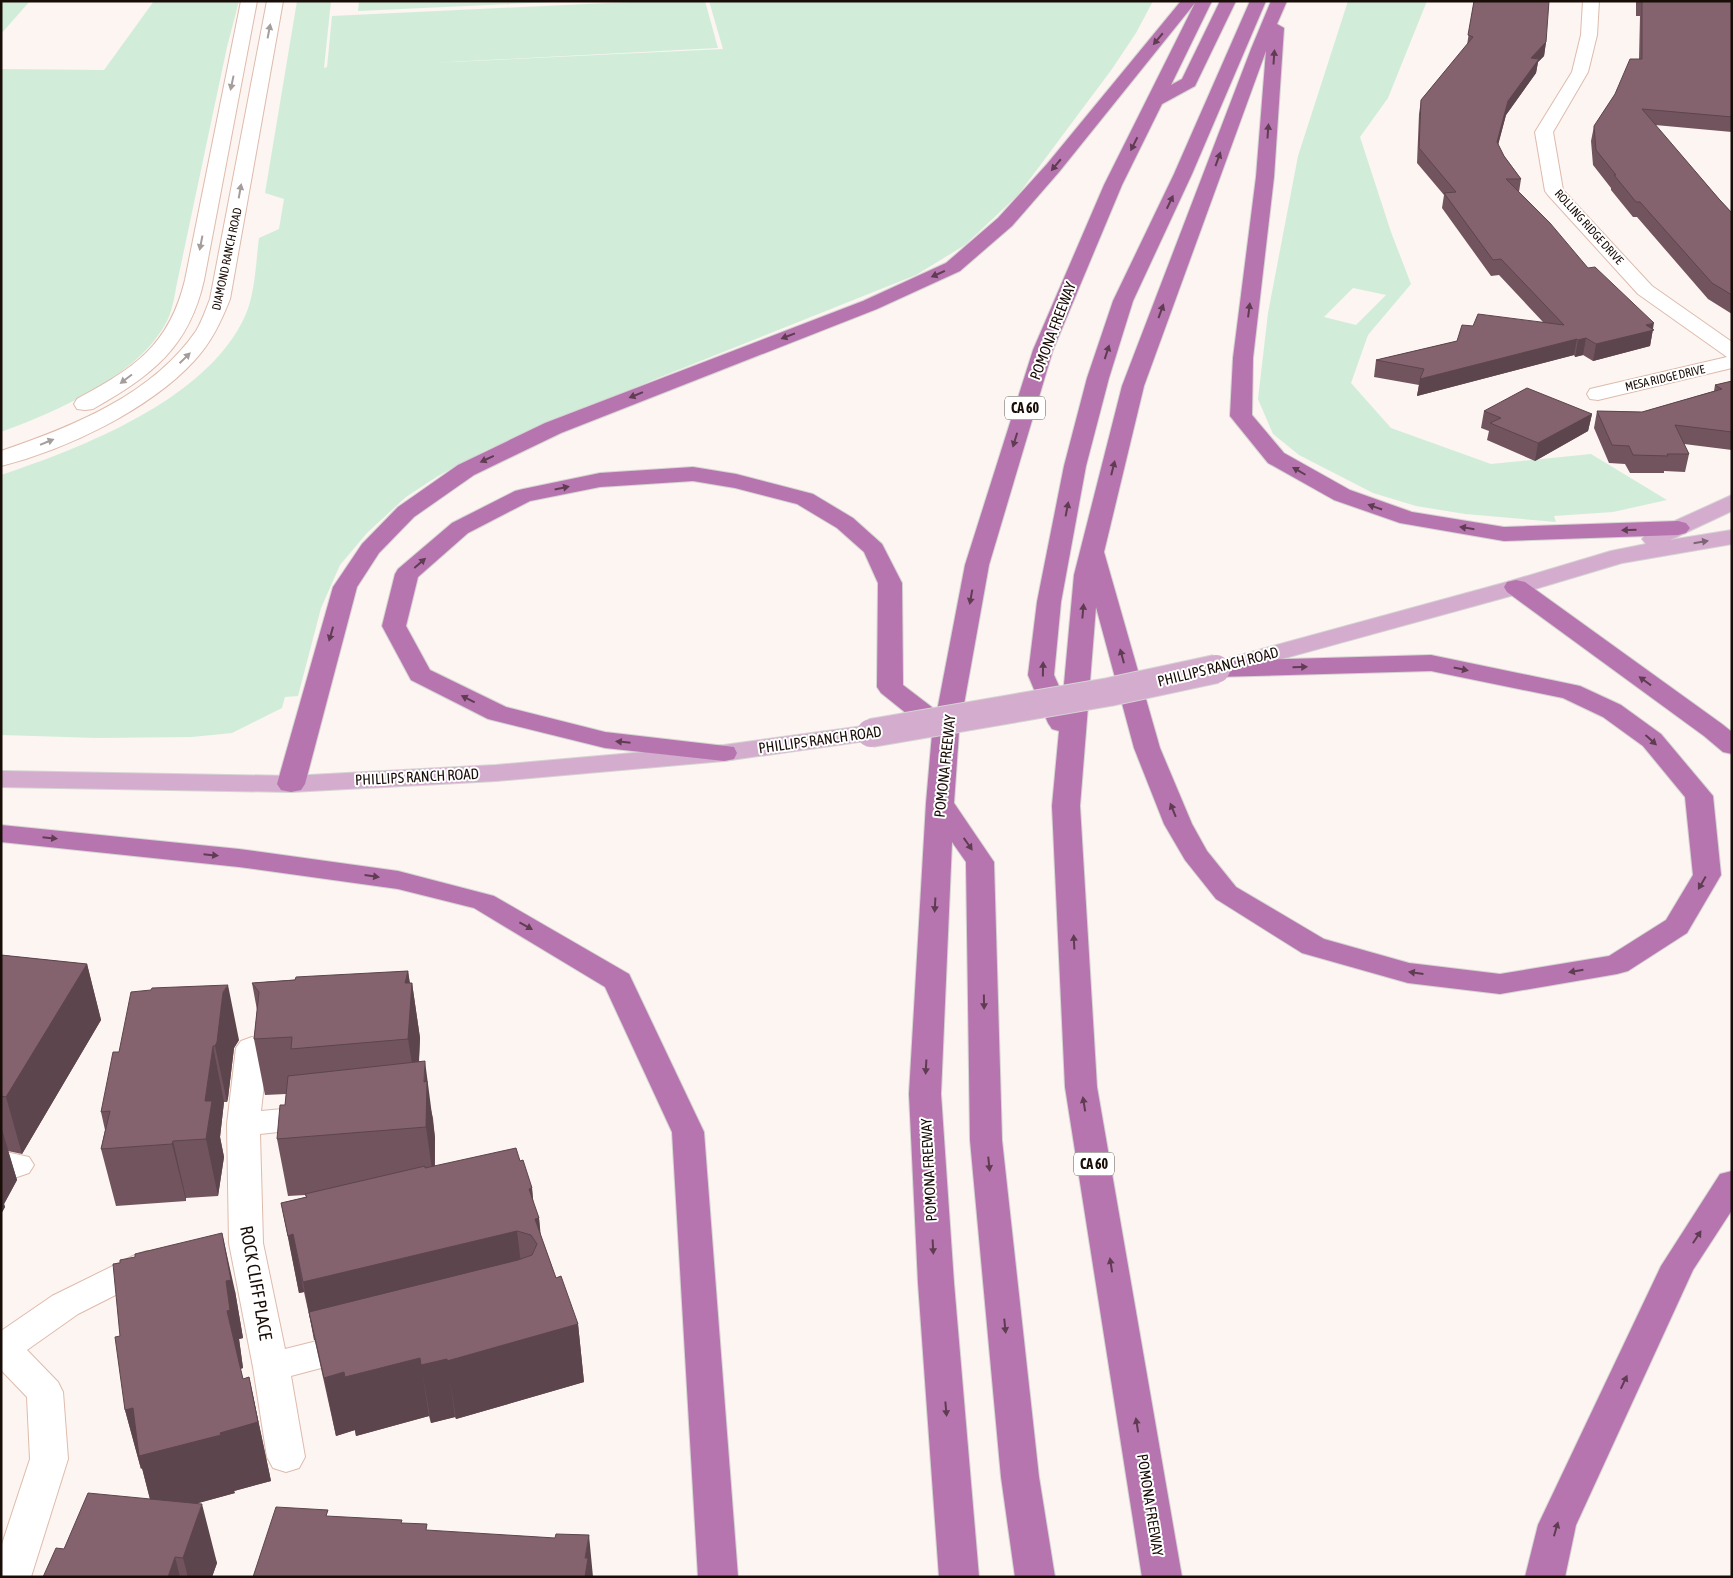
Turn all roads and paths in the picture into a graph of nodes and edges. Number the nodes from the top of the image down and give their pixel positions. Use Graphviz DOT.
graph roads {
  1 [pos="249,1"];
  2 [pos="275,1"];
  3 [pos="1189,1"];
  4 [pos="1204,1"];
  5 [pos="1228,1"];
  6 [pos="1590,1"];
  7 [pos="1272,2"];
  8 [pos="1156,100"];
  9 [pos="1732,352"];
  10 [pos="1732,362"];
  11 [pos="1598,394"];
  12 [pos="66,414"];
  13 [pos="32,429"];
  14 [pos="1,441"];
  15 [pos="1,458"];
  16 [pos="1732,502"];
  17 [pos="1678,528"];
  18 [pos="1732,537"];
  19 [pos="1092,549"];
  20 [pos="1619,556"];
  21 [pos="1516,587"];
  22 [pos="1216,669"];
  23 [pos="946,732"];
  24 [pos="1732,746"];
  25 [pos="1071,747"];
  26 [pos="724,752"];
  27 [pos="1,779"];
  28 [pos="291,784"];
  29 [pos="940,803"];
  30 [pos="1,833"];
  31 [pos="252,1048"];
  32 [pos="348,1114"];
  33 [pos="243,1124"];
  34 [pos="1732,1183"];
  35 [pos="174,1258"];
  36 [pos="384,1339"];
  37 [pos="3,1347"];
  38 [pos="271,1367"];
  39 [pos="286,1458"];
  40 [pos="8,1572"];
  41 [pos="718,1577"];
  42 [pos="959,1577"];
  43 [pos="1035,1577"];
  44 [pos="1162,1577"];
  45 [pos="1545,1577"];
  1 -- 12 [label="street, DIAMOND RANCH ROAD, one-way"];
  15 -- 2 [label="street, DIAMOND RANCH ROAD, one-way"];
  3 -- 28 [label="highway, one-way"];
  4 -- 8 [label="highway, POMONA FREEWAY / CA 60"];
  5 -- 8 [label="highway"];
  6 -- 9 [label="street, ROLLING RIDGE DRIVE"];
  17 -- 7 [label="highway, one-way"];
  19 -- 7 [label="highway, POMONA FREEWAY / CA 60, one-way"];
  25 -- 7 [label="highway, one-way"];
  8 -- 23 [label="highway, POMONA FREEWAY / CA 60, one-way"];
  10 -- 11 [label="street, MESA RIDGE DRIVE"];
  13 -- 14 [label="street"];
  16 -- 17 [label="main road, PHILLIPS RANCH ROAD"];
  17 -- 20 [label="main road, PHILLIPS RANCH ROAD"];
  20 -- 18 [label="main road, PHILLIPS RANCH ROAD, one-way"];
  22 -- 19 [label="highway, one-way"];
  25 -- 19 [label="highway, POMONA FREEWAY / CA 60, one-way"];
  20 -- 21 [label="main road, PHILLIPS RANCH ROAD"];
  21 -- 22 [label="main road, PHILLIPS RANCH ROAD"];
  24 -- 21 [label="highway, one-way"];
  22 -- 26 [label="main road, PHILLIPS RANCH ROAD, bridge"];
  26 -- 23 [label="highway, one-way"];
  23 -- 29 [label="highway, POMONA FREEWAY / CA 60"];
  44 -- 25 [label="highway, POMONA FREEWAY / CA 60, one-way"];
  26 -- 28 [label="main road, PHILLIPS RANCH ROAD"];
  27 -- 28 [label="main road, PHILLIPS RANCH ROAD"];
  29 -- 42 [label="highway, POMONA FREEWAY / CA 60, one-way"];
  29 -- 43 [label="highway, one-way"];
  30 -- 41 [label="highway, one-way"];
  31 -- 33 [label="street, ROCK CLIFF PLACE"];
  32 -- 33 [label="street"];
  33 -- 38 [label="street, ROCK CLIFF PLACE"];
  45 -- 34 [label="highway, one-way"];
  35 -- 37 [label="street"];
  36 -- 38 [label="street"];
  37 -- 40 [label="street"];
  38 -- 39 [label="street, ROCK CLIFF PLACE"];
}
